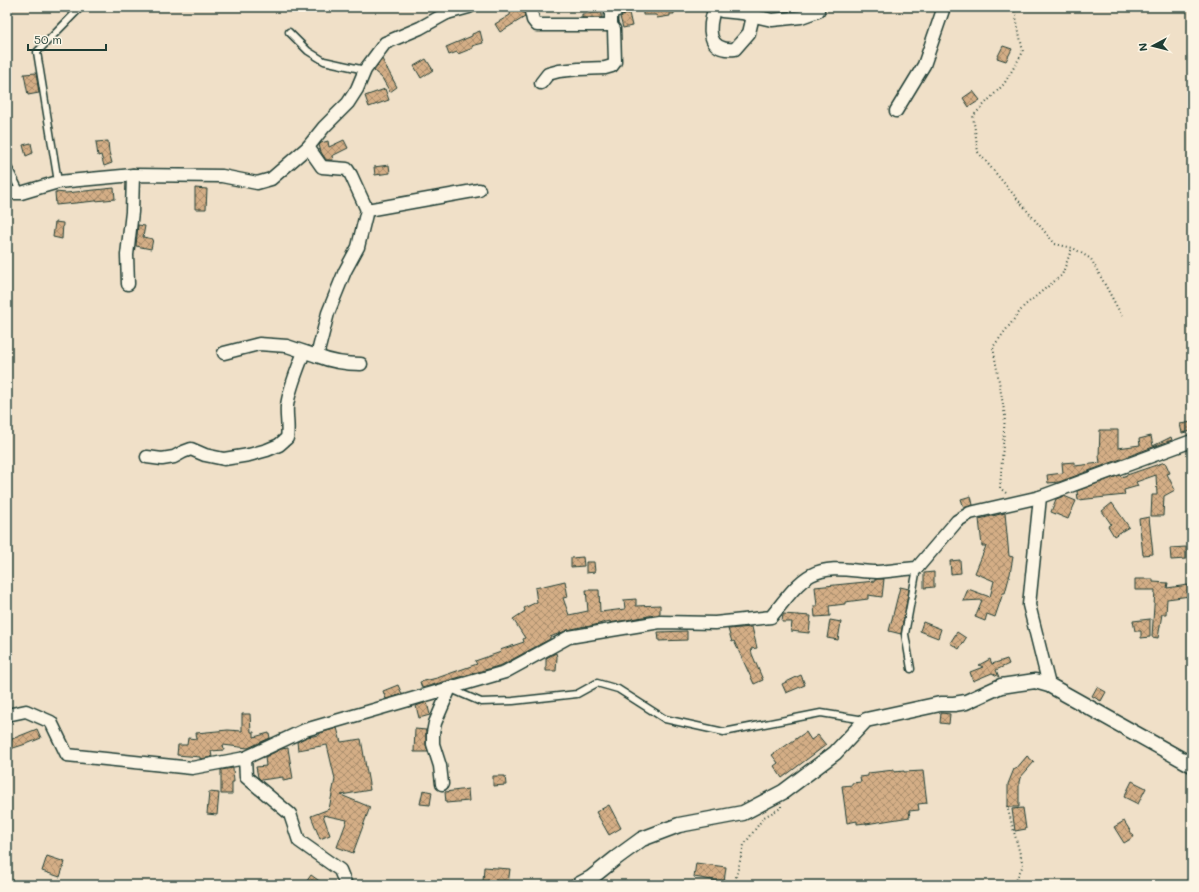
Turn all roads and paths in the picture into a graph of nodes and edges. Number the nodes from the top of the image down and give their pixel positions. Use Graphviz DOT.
graph roads {
  1 [pos="78,7"];
  2 [pos="469,7"];
  3 [pos="530,7"];
  4 [pos="625,7"];
  5 [pos="715,7"];
  6 [pos="719,7"];
  7 [pos="944,7"];
  8 [pos="1014,7"];
  9 [pos="450,10"];
  10 [pos="818,10"];
  11 [pos="753,16"];
  12 [pos="611,25"];
  13 [pos="289,32"];
  14 [pos="365,70"];
  15 [pos="541,82"];
  16 [pos="896,112"];
  17 [pos="308,147"];
  18 [pos="7,165"];
  19 [pos="133,174"];
  20 [pos="58,182"];
  21 [pos="479,190"];
  22 [pos="7,193"];
  23 [pos="21,193"];
  24 [pos="367,210"];
  25 [pos="1073,248"];
  26 [pos="128,284"];
  27 [pos="1122,316"];
  28 [pos="304,352"];
  29 [pos="224,353"];
  30 [pos="317,356"];
  31 [pos="361,364"];
  32 [pos="1192,441"];
  33 [pos="147,458"];
  34 [pos="1040,497"];
  35 [pos="1024,500"];
  36 [pos="917,568"];
  37 [pos="911,669"];
  38 [pos="1049,685"];
  39 [pos="450,688"];
  40 [pos="7,715"];
  41 [pos="866,720"];
  42 [pos="245,758"];
  43 [pos="1192,765"];
  44 [pos="442,784"];
  45 [pos="783,792"];
  46 [pos="1006,806"];
  47 [pos="346,885"];
  48 [pos="578,885"];
  49 [pos="734,885"];
  50 [pos="1014,885"];
  1 -- 20 [label="lane"];
  2 -- 9 [label="street"];
  3 -- 12 [label="street"];
  4 -- 12 [label="street"];
  5 -- 11 [label="street"];
  6 -- 11 [label="street"];
  7 -- 16 [label="street"];
  8 -- 25 [label="path"];
  9 -- 14 [label="street"];
  10 -- 11 [label="street"];
  12 -- 15 [label="street"];
  13 -- 14 [label="lane"];
  14 -- 17 [label="street"];
  17 -- 19 [label="street"];
  17 -- 24 [label="street"];
  18 -- 23 [label="lane"];
  19 -- 20 [label="street"];
  19 -- 26 [label="street"];
  20 -- 23 [label="street"];
  21 -- 24 [label="street"];
  22 -- 23 [label="street"];
  24 -- 30 [label="street"];
  25 -- 27 [label="path"];
  25 -- 35 [label="path"];
  28 -- 29 [label="street"];
  28 -- 30 [label="street"];
  28 -- 33 [label="street"];
  30 -- 31 [label="street"];
  32 -- 34 [label="street"];
  34 -- 35 [label="street"];
  34 -- 38 [label="street"];
  35 -- 36 [label="street"];
  36 -- 37 [label="lane"];
  36 -- 39 [label="street"];
  38 -- 41 [label="street"];
  38 -- 43 [label="street"];
  39 -- 41 [label="lane"];
  39 -- 42 [label="street"];
  39 -- 44 [label="street"];
  40 -- 42 [label="street"];
  41 -- 45 [label="street"];
  42 -- 47 [label="street"];
  45 -- 48 [label="street"];
  45 -- 49 [label="path"];
  46 -- 50 [label="path"];
}
